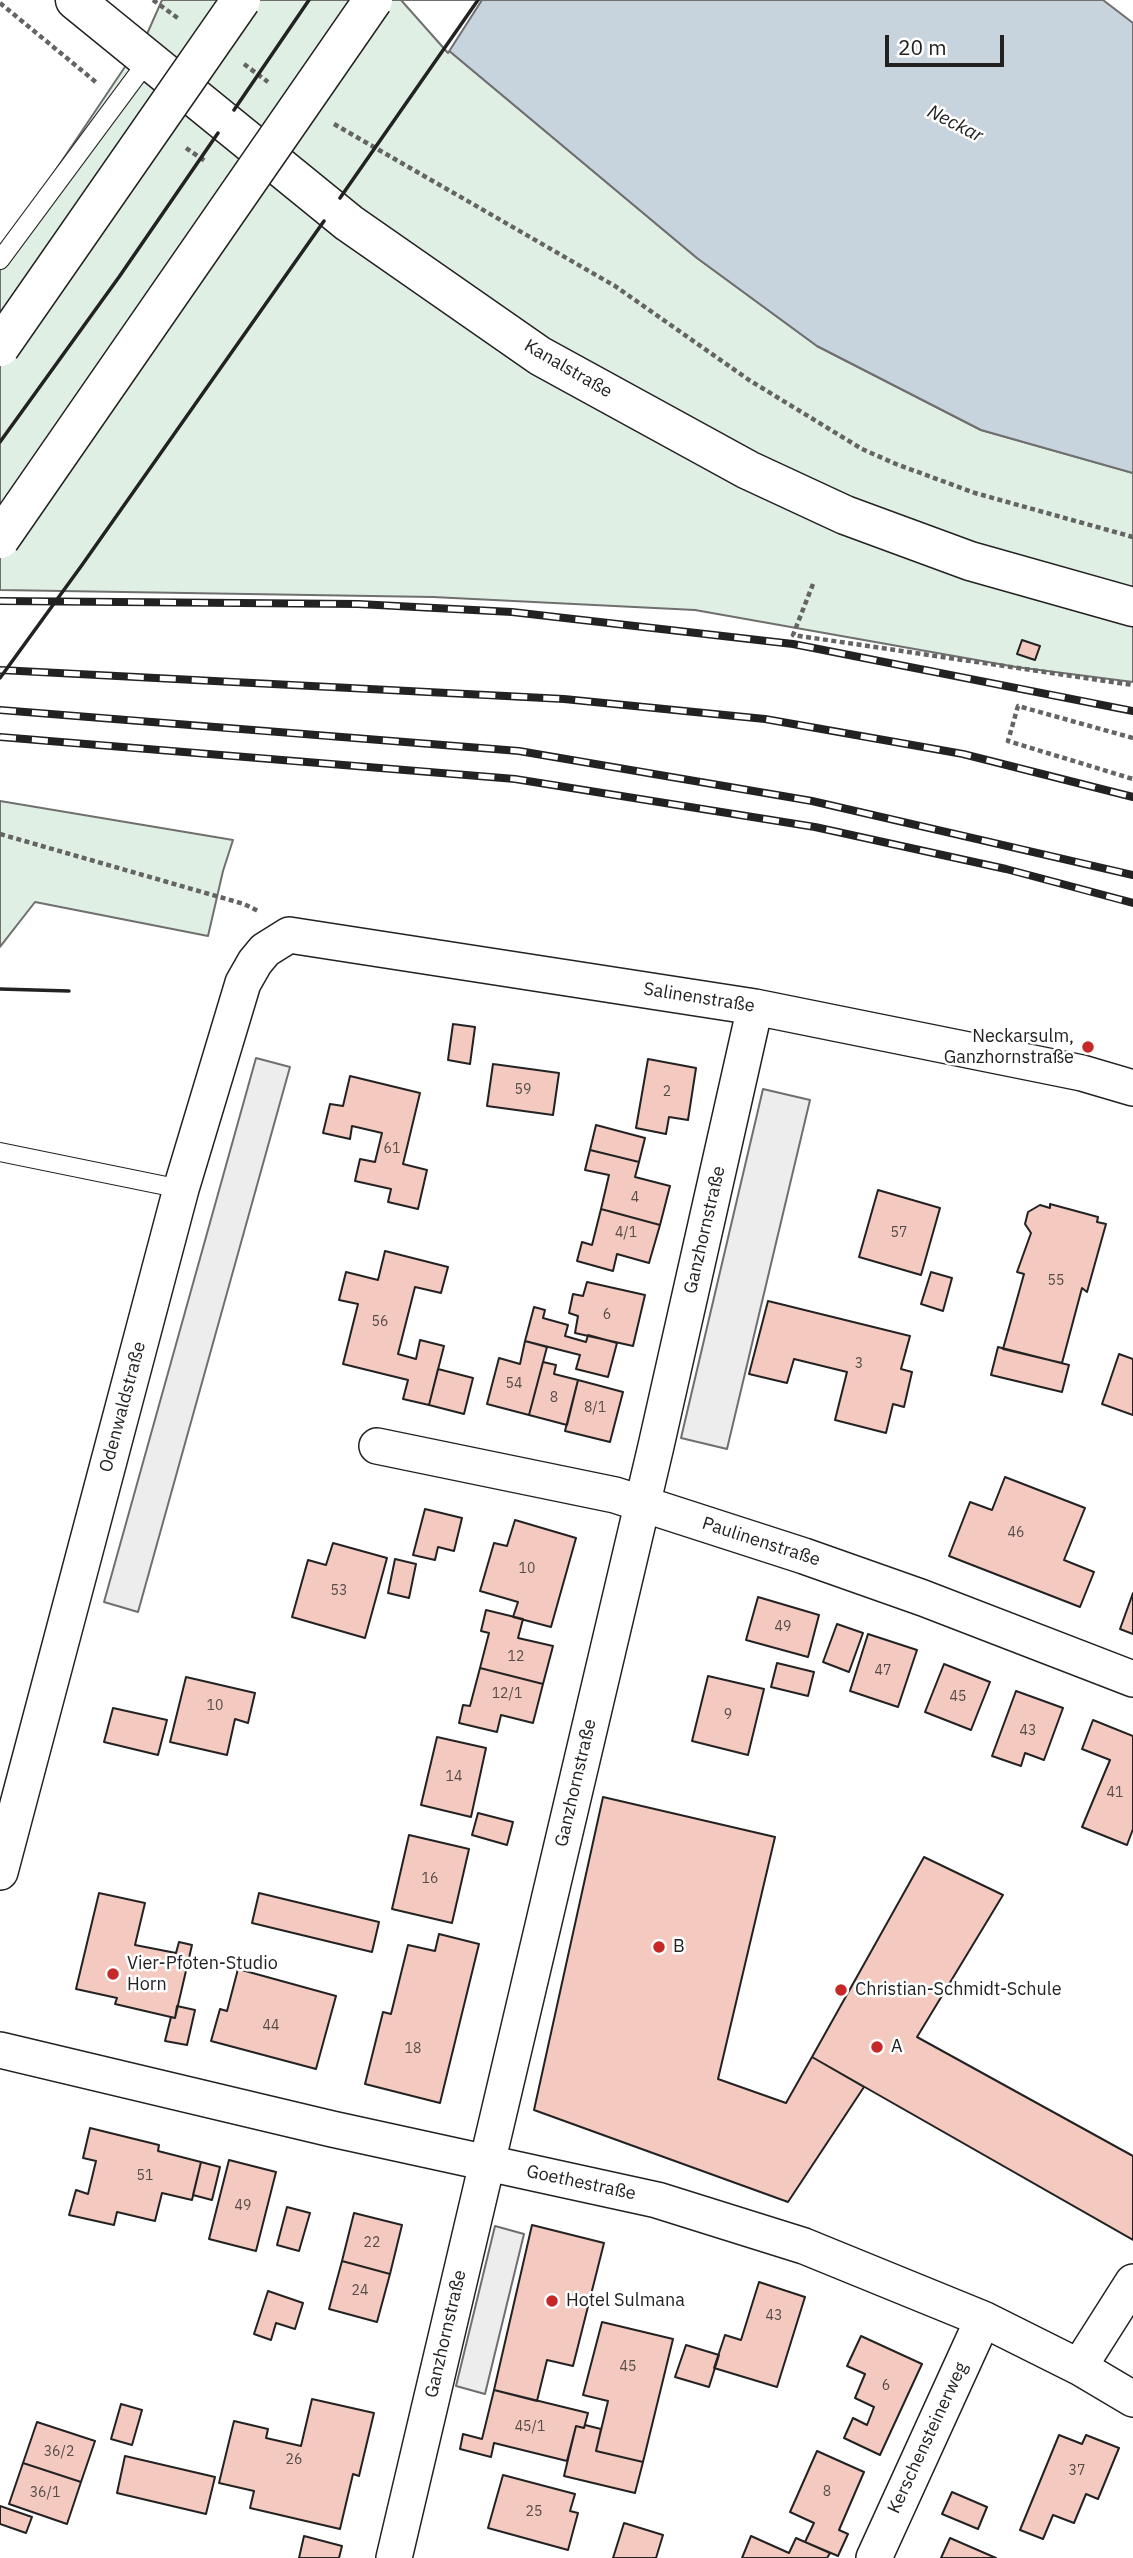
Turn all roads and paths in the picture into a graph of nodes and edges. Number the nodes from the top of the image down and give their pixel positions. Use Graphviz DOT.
graph roads {
  1 [pos="75,0"];
  2 [pos="153,0"];
  3 [pos="241,0"];
  4 [pos="373,0"];
  5 [pos="188,25"];
  6 [pos="149,59"];
  7 [pos="242,63"];
  8 [pos="274,86"];
  9 [pos="330,122"];
  10 [pos="0,260"];
  11 [pos="0,347"];
  12 [pos="1133,537"];
  13 [pos="0,539"];
  14 [pos="813,584"];
  15 [pos="1133,607"];
  16 [pos="1133,685"];
  17 [pos="1133,738"];
  18 [pos="1133,779"];
  19 [pos="0,834"];
  20 [pos="277,942"];
  21 [pos="755,1007"];
  22 [pos="1133,1088"];
  23 [pos="0,1152"];
  24 [pos="181,1189"];
  25 [pos="377,1446"];
  26 [pos="643,1503"];
  27 [pos="1133,1679"];
  28 [pos="0,1872"];
  29 [pos="0,2050"];
  30 [pos="486,2163"];
  31 [pos="1133,2282"];
  32 [pos="983,2319"];
  33 [pos="1079,2367"];
  34 [pos="1133,2399"];
  35 [pos="394,2558"];
  36 [pos="874,2558"];
  1 -- 6 [label="main road, Kanalstraße"];
  2 -- 5 [label="path"];
  3 -- 11 [label="main road, bridge"];
  4 -- 13 [label="main road, bridge"];
  6 -- 10 [label="lane"];
  6 -- 15 [label="main road, Kanalstraße"];
  7 -- 8 [label="path"];
  9 -- 12 [label="path"];
  14 -- 16 [label="path"];
  17 -- 18 [label="path"];
  19 -- 20 [label="path"];
  20 -- 21 [label="street, Salinenstraße"];
  20 -- 24 [label="street, Odenwaldstraße"];
  21 -- 22 [label="street, Salinenstraße"];
  21 -- 26 [label="street, Ganzhornstraße"];
  23 -- 24 [label="lane"];
  24 -- 28 [label="street, Odenwaldstraße"];
  25 -- 26 [label="street, Paulinenstraße"];
  26 -- 27 [label="street, Paulinenstraße"];
  26 -- 30 [label="street, Ganzhornstraße"];
  29 -- 30 [label="street, Goethestraße"];
  30 -- 32 [label="street, Goethestraße"];
  30 -- 35 [label="street, Ganzhornstraße"];
  31 -- 33 [label="street"];
  32 -- 33 [label="street, Goethestraße"];
  32 -- 36 [label="street, Kerschensteinerweg"];
  33 -- 34 [label="street, Goethestraße"];
}
